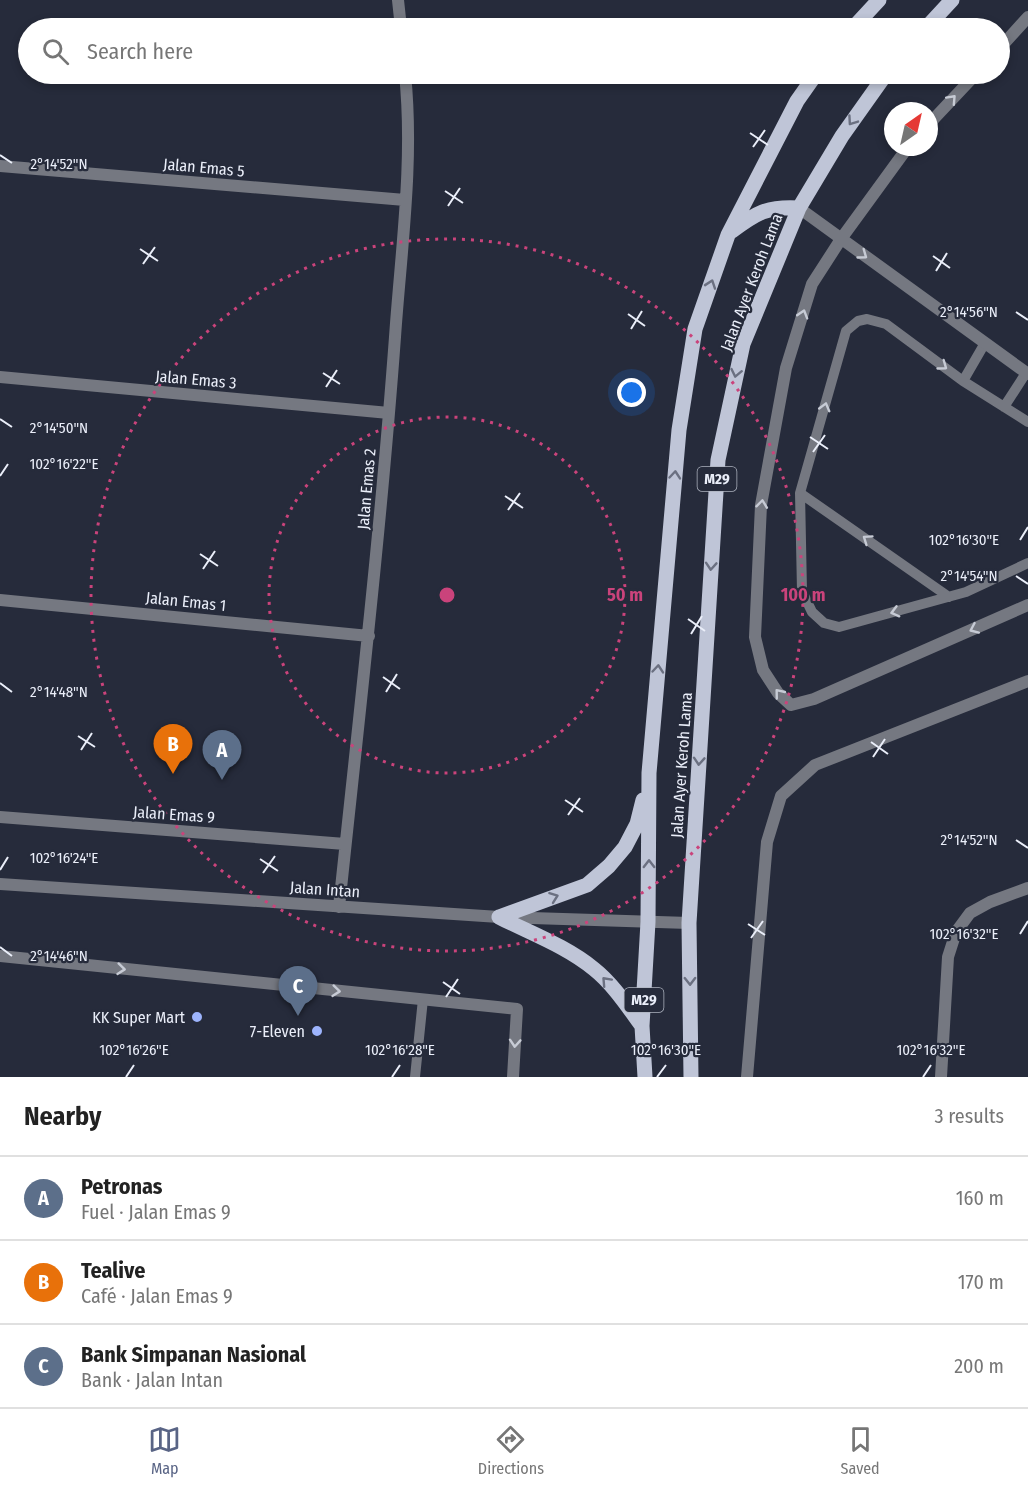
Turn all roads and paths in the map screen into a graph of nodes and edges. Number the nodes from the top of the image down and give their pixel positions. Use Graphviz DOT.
graph roads {
  1 [pos="398,0"];
  2 [pos="879,0"];
  3 [pos="952,0"];
  4 [pos="1028,17"];
  5 [pos="400,18"];
  6 [pos="862,18"];
  7 [pos="935,18"];
  8 [pos="1010,36"];
  9 [pos="405,84"];
  10 [pos="809,84"];
  11 [pos="879,84"];
  12 [pos="967,84"];
  13 [pos="938,114"];
  14 [pos="901,156"];
  15 [pos="0,166"];
  16 [pos="405,200"];
  17 [pos="799,208"];
  18 [pos="728,235"];
  19 [pos="841,239"];
  20 [pos="985,343"];
  21 [pos="1027,373"];
  22 [pos="0,377"];
  23 [pos="963,381"];
  24 [pos="1004,407"];
  25 [pos="389,413"];
  26 [pos="1028,422"];
  27 [pos="800,493"];
  28 [pos="1028,563"];
  29 [pos="950,597"];
  30 [pos="0,600"];
  31 [pos="1028,605"];
  32 [pos="369,636"];
  33 [pos="1028,681"];
  34 [pos="649,773"];
  35 [pos="0,817"];
  36 [pos="345,844"];
  37 [pos="0,884"];
  38 [pos="1028,888"];
  39 [pos="339,907"];
  40 [pos="499,917"];
  41 [pos="648,922"];
  42 [pos="689,923"];
  43 [pos="0,956"];
  44 [pos="423,999"];
  45 [pos="642,1026"];
  46 [pos="415,1077"];
  47 [pos="513,1077"];
  48 [pos="645,1077"];
  49 [pos="691,1077"];
  50 [pos="747,1077"];
  51 [pos="940,1077"];
  1 -- 5 [label="street"];
  2 -- 6 [label="main road"];
  3 -- 7 [label="main road"];
  4 -- 8 [label="street"];
  9 -- 16 [label="street, Jalan Emas 2"];
  10 -- 18 [label="main road, Jalan Ayer Keroh Lama / M29"];
  11 -- 17 [label="main road, Jalan Ayer Keroh Lama / M29, one-way"];
  13 -- 12 [label="street, one-way"];
  14 -- 19 [label="street"];
  15 -- 16 [label="street, Jalan Emas 5"];
  16 -- 25 [label="street, Jalan Emas 2"];
  17 -- 18 [label="main road"];
  17 -- 19 [label="street"];
  17 -- 42 [label="main road, Jalan Ayer Keroh Lama / M29, one-way"];
  34 -- 18 [label="main road, Jalan Ayer Keroh Lama / M29, one-way"];
  19 -- 20 [label="street, one-way"];
  31 -- 19 [label="street, one-way"];
  20 -- 21 [label="street"];
  20 -- 23 [label="lane"];
  21 -- 24 [label="lane"];
  22 -- 25 [label="street, Jalan Emas 3"];
  23 -- 24 [label="lane"];
  27 -- 23 [label="lane, one-way"];
  24 -- 26 [label="lane"];
  25 -- 32 [label="street, Jalan Emas 2"];
  29 -- 27 [label="lane, one-way"];
  29 -- 27 [label="lane, one-way"];
  28 -- 29 [label="lane"];
  30 -- 32 [label="street, Jalan Emas 1"];
  32 -- 36 [label="street, Jalan Emas 2"];
  33 -- 50 [label="street"];
  40 -- 34 [label="main road, one-way"];
  41 -- 34 [label="main road, Jalan Ayer Keroh Lama / M29, one-way"];
  35 -- 36 [label="street, Jalan Emas 9"];
  36 -- 39 [label="street, Jalan Emas 2"];
  37 -- 39 [label="street, Jalan Intan"];
  38 -- 51 [label="street"];
  39 -- 40 [label="street, Jalan Intan"];
  40 -- 41 [label="street, Jalan Intan"];
  45 -- 40 [label="main road, one-way"];
  41 -- 42 [label="street, Jalan Intan"];
  41 -- 45 [label="main road, M29"];
  42 -- 49 [label="main road, M29, one-way"];
  43 -- 44 [label="street, one-way"];
  44 -- 46 [label="lane"];
  44 -- 47 [label="street, one-way"];
  45 -- 48 [label="main road, M29"];
}
